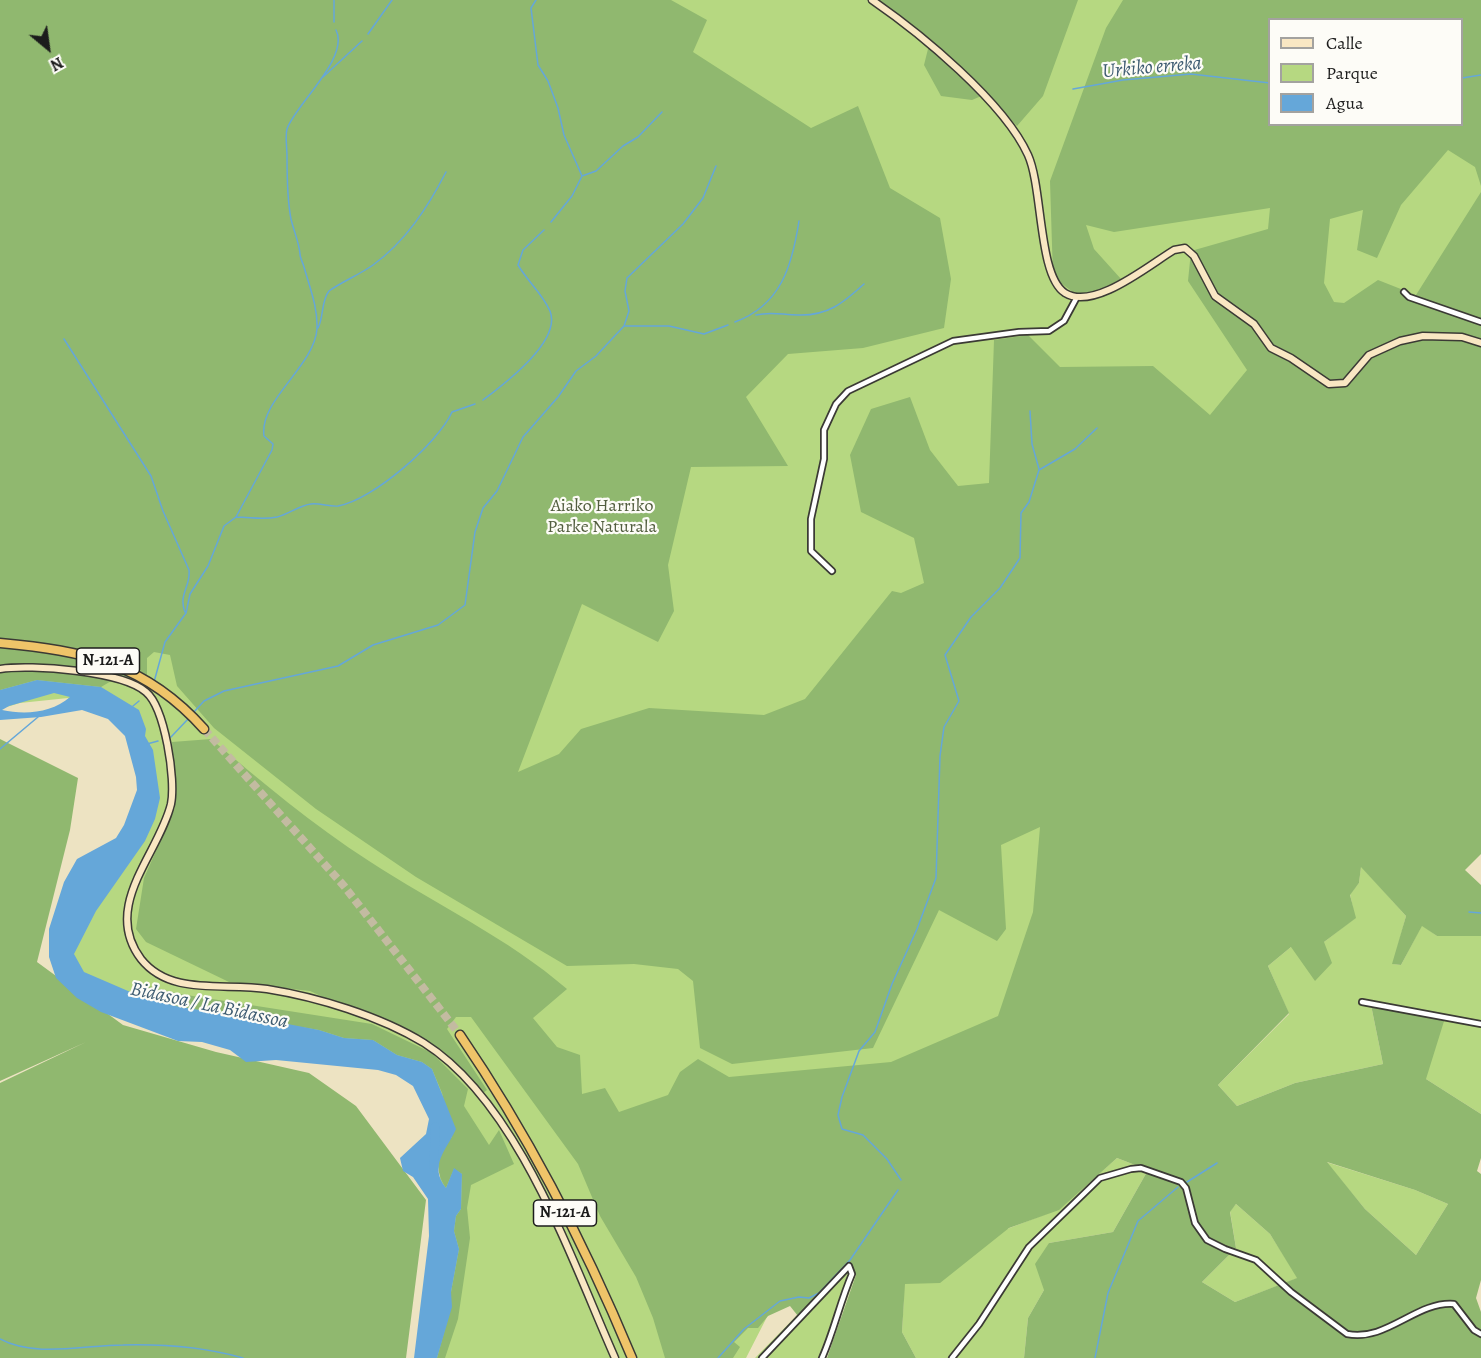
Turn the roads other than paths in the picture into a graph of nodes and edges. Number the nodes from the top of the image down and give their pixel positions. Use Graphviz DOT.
graph roads {
  1 [pos="872,0"];
  2 [pos="1404,292"];
  3 [pos="1077,297"];
  4 [pos="1481,322"];
  5 [pos="1481,343"];
  6 [pos="832,571"];
  7 [pos="0,643"];
  8 [pos="0,669"];
  9 [pos="204,729"];
  10 [pos="1362,1002"];
  11 [pos="1481,1024"];
  12 [pos="460,1035"];
  13 [pos="1481,1334"];
  14 [pos="615,1358"];
  15 [pos="632,1358"];
  16 [pos="762,1358"];
  17 [pos="822,1358"];
  18 [pos="952,1358"];
  1 -- 3 [label="street"];
  2 -- 4 [label="street"];
  3 -- 5 [label="street"];
  3 -- 6 [label="street"];
  7 -- 9 [label="highway, N-121-A"];
  8 -- 14 [label="street"];
  10 -- 11 [label="street"];
  12 -- 15 [label="highway, N-121-A"];
  13 -- 18 [label="street"];
  16 -- 17 [label="street"];
}
